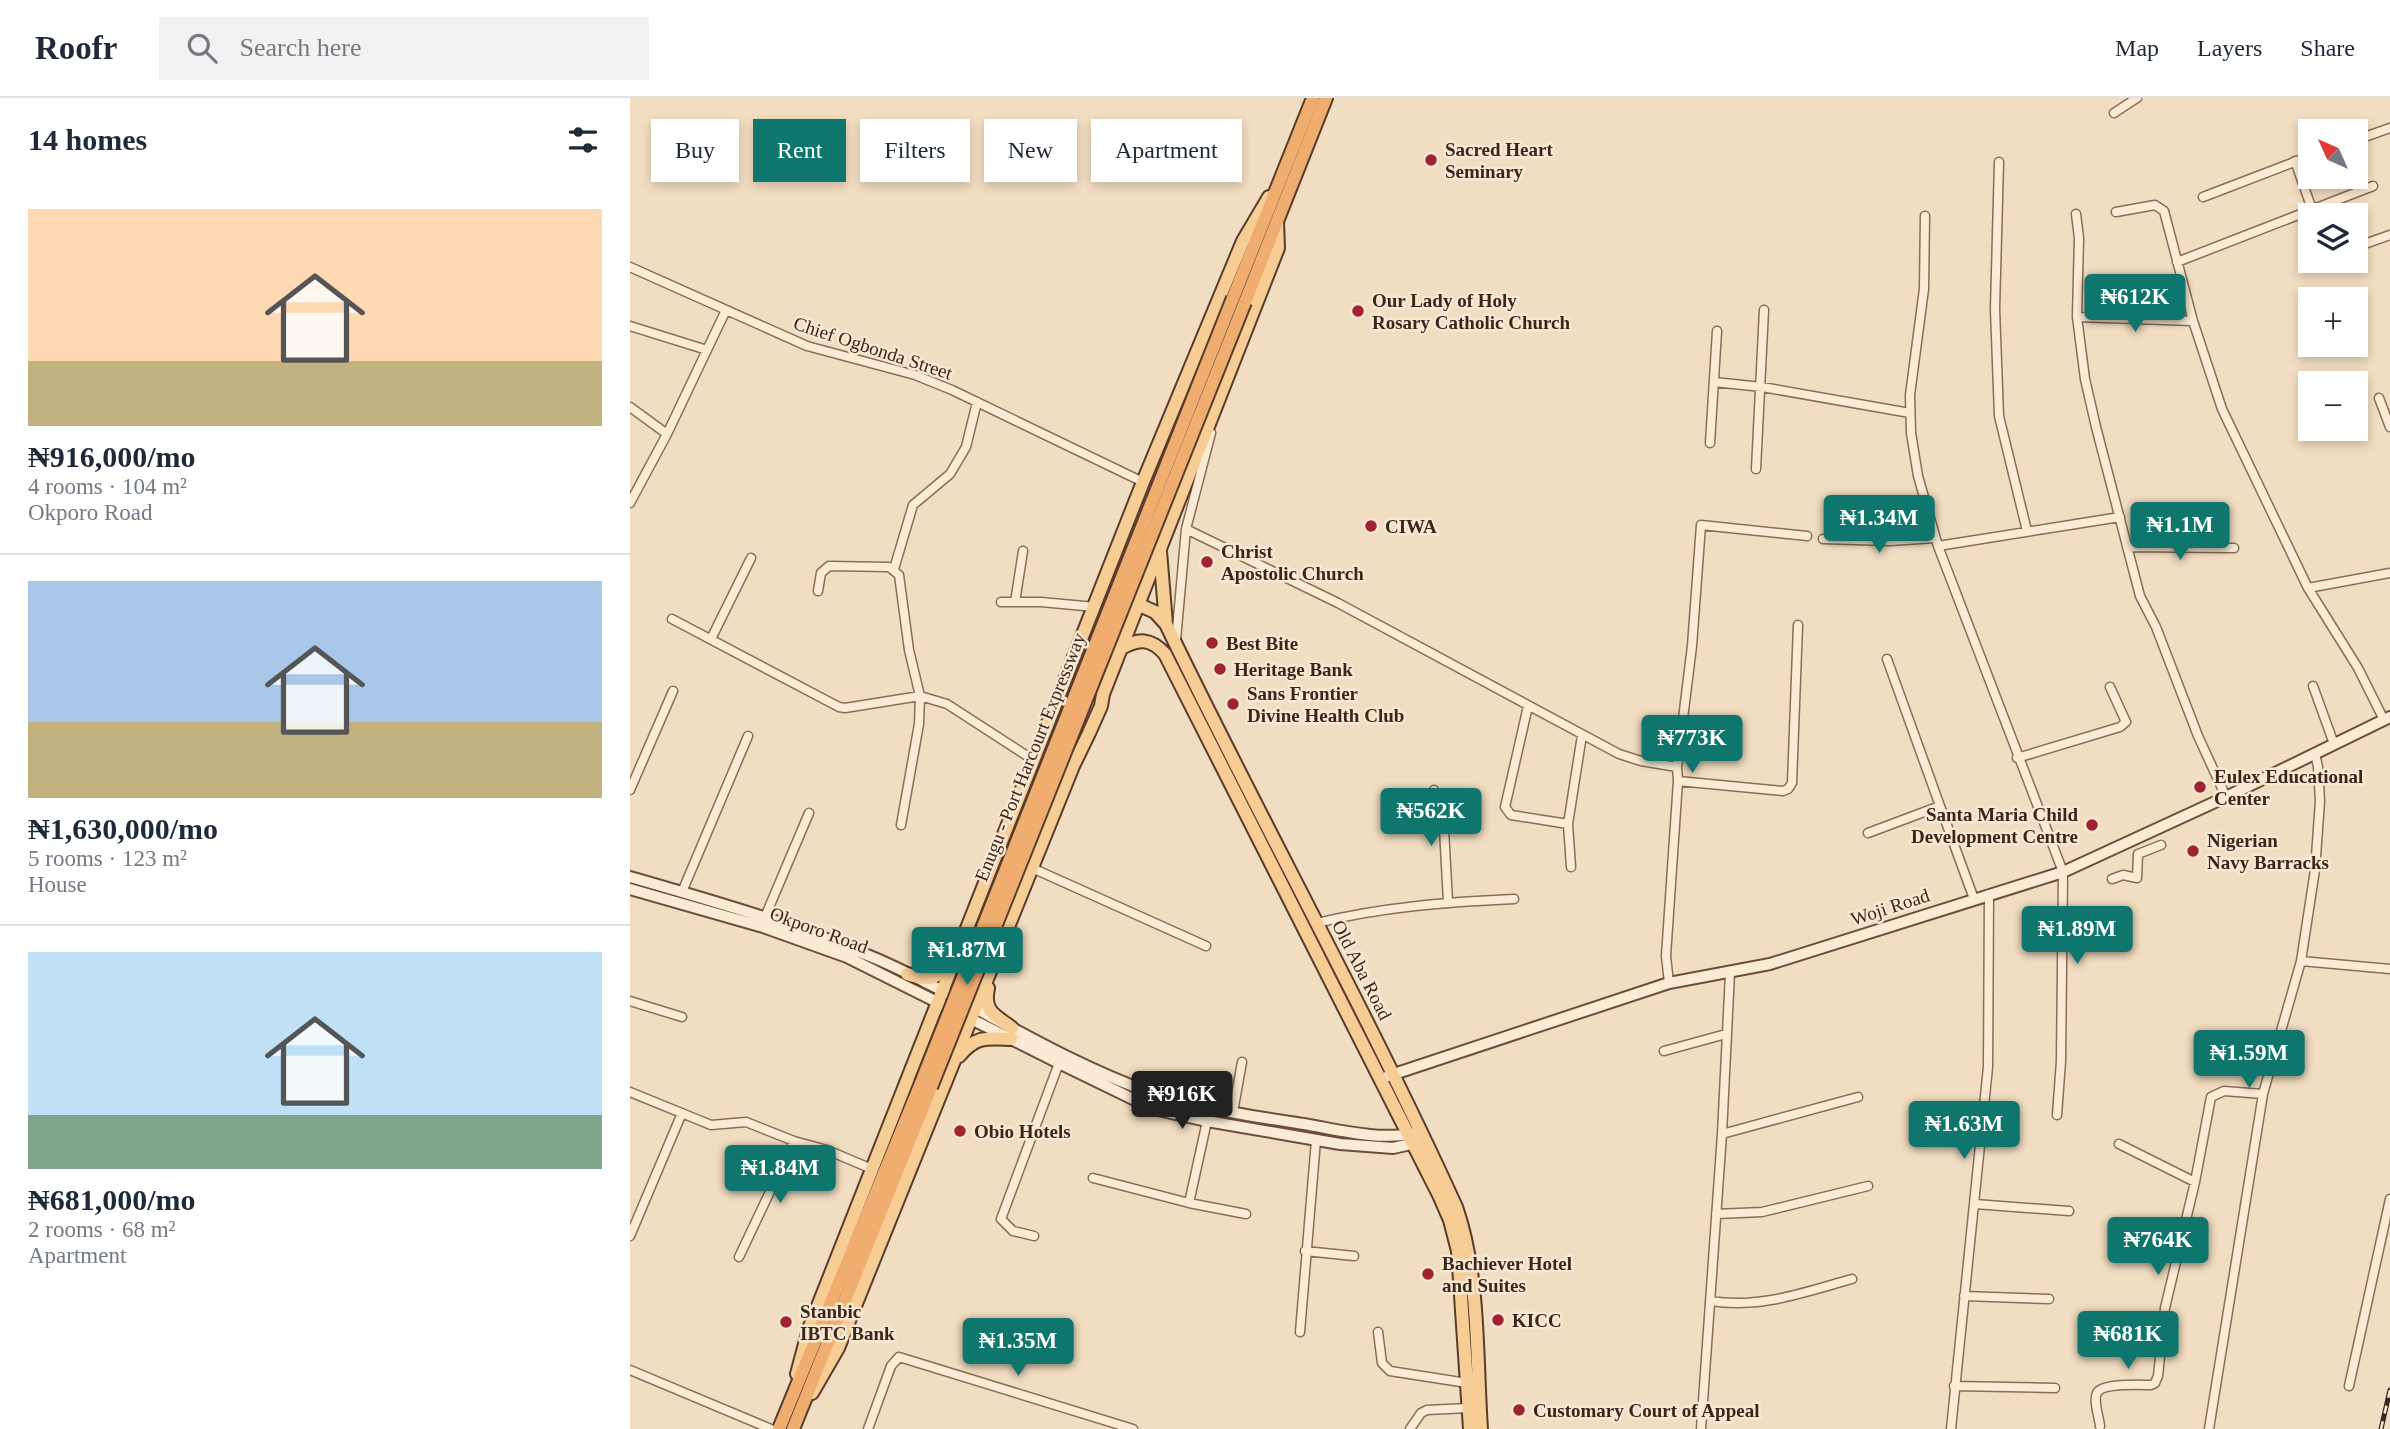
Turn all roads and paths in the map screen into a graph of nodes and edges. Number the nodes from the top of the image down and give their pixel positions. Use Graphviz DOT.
graph roads {
  1 [pos="1313,98"];
  2 [pos="1326,98"];
  3 [pos="2137,98"];
  4 [pos="2114,113"];
  5 [pos="2390,128"];
  6 [pos="2368,136"];
  7 [pos="2298,160"];
  8 [pos="2295,161"];
  9 [pos="1999,162"];
  10 [pos="1284,172"];
  11 [pos="2373,186"];
  12 [pos="2203,197"];
  13 [pos="2310,203"];
  14 [pos="2335,203"];
  15 [pos="2116,212"];
  16 [pos="2076,214"];
  17 [pos="1925,216"];
  18 [pos="2298,218"];
  19 [pos="1277,221"];
  20 [pos="2390,235"];
  21 [pos="2368,243"];
  22 [pos="2177,262"];
  23 [pos="630,267"];
  24 [pos="1239,300"];
  25 [pos="726,310"];
  26 [pos="1764,310"];
  27 [pos="2077,317"];
  28 [pos="2193,321"];
  29 [pos="630,326"];
  30 [pos="1717,331"];
  31 [pos="707,350"];
  32 [pos="1714,382"];
  33 [pos="1762,387"];
  34 [pos="2379,398"];
  35 [pos="977,402"];
  36 [pos="630,407"];
  37 [pos="1910,413"];
  38 [pos="1208,426"];
  39 [pos="2390,427"];
  40 [pos="667,434"];
  41 [pos="1710,443"];
  42 [pos="1756,469"];
  43 [pos="1143,482"];
  44 [pos="630,503"];
  45 [pos="2120,517"];
  46 [pos="1186,529"];
  47 [pos="2026,531"];
  48 [pos="1807,536"];
  49 [pos="1823,539"];
  50 [pos="1937,542"];
  51 [pos="2127,547"];
  52 [pos="2234,548"];
  53 [pos="1160,549"];
  54 [pos="1023,551"];
  55 [pos="751,558"];
  56 [pos="894,569"];
  57 [pos="2390,573"];
  58 [pos="2308,588"];
  59 [pos="818,591"];
  60 [pos="1001,602"];
  61 [pos="1015,602"];
  62 [pos="1139,603"];
  63 [pos="1095,607"];
  64 [pos="672,619"];
  65 [pos="1166,624"];
  66 [pos="1798,625"];
  67 [pos="711,639"];
  68 [pos="1176,643"];
  69 [pos="1120,649"];
  70 [pos="1887,659"];
  71 [pos="2313,686"];
  72 [pos="2110,687"];
  73 [pos="673,691"];
  74 [pos="1102,694"];
  75 [pos="920,696"];
  76 [pos="1057,703"];
  77 [pos="1528,706"];
  78 [pos="2387,718"];
  79 [pos="1582,735"];
  80 [pos="748,736"];
  81 [pos="2334,744"];
  82 [pos="2315,753"];
  83 [pos="2017,758"];
  84 [pos="1035,761"];
  85 [pos="1677,767"];
  86 [pos="1678,781"];
  87 [pos="630,790"];
  88 [pos="1434,790"];
  89 [pos="2226,797"];
  90 [pos="1940,806"];
  91 [pos="809,813"];
  92 [pos="1568,824"];
  93 [pos="901,825"];
  94 [pos="1868,834"];
  95 [pos="2161,845"];
  96 [pos="1571,867"];
  97 [pos="1032,868"];
  98 [pos="2063,872"];
  99 [pos="630,877"];
  100 [pos="2112,879"];
  101 [pos="630,888"];
  102 [pos="682,892"];
  103 [pos="1989,894"];
  104 [pos="1514,899"];
  105 [pos="1974,899"];
  106 [pos="1448,902"];
  107 [pos="765,917"];
  108 [pos="1317,923"];
  109 [pos="965,937"];
  110 [pos="1206,946"];
  111 [pos="2301,961"];
  112 [pos="992,967"];
  113 [pos="2390,969"];
  114 [pos="1730,973"];
  115 [pos="907,974"];
  116 [pos="1669,983"];
  117 [pos="941,998"];
  118 [pos="630,1001"];
  119 [pos="973,1014"];
  120 [pos="682,1017"];
  121 [pos="1011,1034"];
  122 [pos="1726,1034"];
  123 [pos="1664,1051"];
  124 [pos="954,1061"];
  125 [pos="1242,1062"];
  126 [pos="1059,1063"];
  127 [pos="1388,1076"];
  128 [pos="926,1085"];
  129 [pos="630,1092"];
  130 [pos="2263,1094"];
  131 [pos="1858,1097"];
  132 [pos="1233,1112"];
  133 [pos="682,1113"];
  134 [pos="2057,1115"];
  135 [pos="1207,1121"];
  136 [pos="1722,1134"];
  137 [pos="1417,1137"];
  138 [pos="1316,1140"];
  139 [pos="794,1141"];
  140 [pos="2119,1144"];
  141 [pos="873,1170"];
  142 [pos="1093,1178"];
  143 [pos="2195,1182"];
  144 [pos="1868,1186"];
  145 [pos="2390,1199"];
  146 [pos="1189,1203"];
  147 [pos="1975,1204"];
  148 [pos="2069,1211"];
  149 [pos="1246,1214"];
  150 [pos="1716,1214"];
  151 [pos="630,1236"];
  152 [pos="1034,1236"];
  153 [pos="1306,1251"];
  154 [pos="1354,1256"];
  155 [pos="739,1257"];
  156 [pos="1852,1279"];
  157 [pos="1964,1296"];
  158 [pos="2049,1299"];
  159 [pos="1711,1301"];
  160 [pos="1300,1332"];
  161 [pos="1378,1332"];
  162 [pos="630,1370"];
  163 [pos="1467,1383"];
  164 [pos="1954,1385"];
  165 [pos="2349,1386"];
  166 [pos="2055,1388"];
  167 [pos="790,1401"];
  168 [pos="1468,1408"];
  169 [pos="795,1425"];
  170 [pos="2100,1426"];
  171 [pos="771,1429"];
  172 [pos="779,1429"];
  173 [pos="868,1429"];
  174 [pos="1133,1429"];
  175 [pos="1410,1429"];
  176 [pos="1469,1429"];
  177 [pos="1481,1429"];
  178 [pos="1701,1429"];
  179 [pos="1951,1429"];
  180 [pos="2209,1429"];
  1 -- 10 [label="highway, Enugu - Port Harcourt Expressway"];
  2 -- 19 [label="highway, Enugu - Port Harcourt Expressway"];
  3 -- 4 [label="street"];
  5 -- 6 [label="street"];
  7 -- 8 [label="street"];
  8 -- 12 [label="street"];
  8 -- 13 [label="street"];
  9 -- 47 [label="street"];
  10 -- 24 [label="highway, Enugu - Port Harcourt Expressway"];
  10 -- 43 [label="main road"];
  11 -- 14 [label="street"];
  15 -- 22 [label="street"];
  16 -- 27 [label="street"];
  17 -- 37 [label="street"];
  18 -- 22 [label="street"];
  19 -- 24 [label="highway, Enugu - Port Harcourt Expressway"];
  19 -- 38 [label="main road"];
  20 -- 21 [label="street"];
  22 -- 28 [label="street"];
  23 -- 25 [label="street, Chief Ogbonda Street"];
  24 -- 128 [label="highway, Enugu - Port Harcourt Expressway, bridge"];
  25 -- 31 [label="street"];
  25 -- 35 [label="street, Chief Ogbonda Street"];
  26 -- 33 [label="street"];
  27 -- 28 [label="street"];
  27 -- 45 [label="street"];
  28 -- 58 [label="street"];
  29 -- 31 [label="street"];
  30 -- 32 [label="street"];
  31 -- 40 [label="street"];
  32 -- 33 [label="street"];
  32 -- 41 [label="street"];
  33 -- 37 [label="street"];
  33 -- 42 [label="street"];
  34 -- 39 [label="street"];
  35 -- 43 [label="street, Chief Ogbonda Street"];
  35 -- 56 [label="street"];
  36 -- 40 [label="street"];
  37 -- 50 [label="street"];
  38 -- 46 [label="street"];
  38 -- 53 [label="main road"];
  40 -- 44 [label="street"];
  43 -- 63 [label="main road"];
  45 -- 47 [label="street"];
  45 -- 51 [label="street"];
  46 -- 68 [label="street"];
  46 -- 77 [label="street"];
  47 -- 50 [label="street"];
  48 -- 85 [label="street"];
  49 -- 50 [label="street"];
  50 -- 83 [label="street"];
  51 -- 52 [label="street"];
  51 -- 89 [label="street"];
  53 -- 62 [label="main road"];
  53 -- 65 [label="main road"];
  54 -- 61 [label="street"];
  55 -- 67 [label="street"];
  56 -- 59 [label="street"];
  56 -- 75 [label="street"];
  57 -- 58 [label="street"];
  58 -- 78 [label="street"];
  60 -- 61 [label="street"];
  61 -- 63 [label="street"];
  62 -- 63 [label="main road"];
  62 -- 65 [label="main road, Old Aba Road"];
  62 -- 69 [label="main road"];
  63 -- 76 [label="main road"];
  64 -- 67 [label="street"];
  65 -- 68 [label="main road, Old Aba Road"];
  66 -- 86 [label="street"];
  67 -- 75 [label="street"];
  68 -- 108 [label="main road, Old Aba Road"];
  69 -- 74 [label="main road"];
  69 -- 127 [label="main road, Old Aba Road"];
  70 -- 90 [label="street"];
  71 -- 81 [label="street"];
  72 -- 83 [label="street"];
  73 -- 87 [label="street"];
  74 -- 76 [label="main road"];
  74 -- 97 [label="main road"];
  75 -- 84 [label="street"];
  75 -- 93 [label="street"];
  76 -- 84 [label="main road"];
  77 -- 79 [label="street"];
  77 -- 92 [label="street"];
  78 -- 81 [label="main road, Woji Road"];
  79 -- 85 [label="street"];
  79 -- 92 [label="street"];
  80 -- 102 [label="street"];
  81 -- 82 [label="main road, Woji Road"];
  82 -- 89 [label="main road, Woji Road"];
  82 -- 111 [label="street"];
  83 -- 98 [label="street"];
  84 -- 109 [label="main road"];
  85 -- 86 [label="street"];
  86 -- 116 [label="street"];
  88 -- 106 [label="street"];
  89 -- 98 [label="main road, Woji Road"];
  90 -- 94 [label="street"];
  90 -- 105 [label="street"];
  91 -- 107 [label="street"];
  92 -- 96 [label="street"];
  95 -- 100 [label="street"];
  97 -- 110 [label="street"];
  97 -- 112 [label="main road"];
  98 -- 103 [label="main road, Woji Road"];
  98 -- 134 [label="street"];
  99 -- 102 [label="main road, Okporo Road"];
  101 -- 117 [label="main road, Okporo Road"];
  102 -- 107 [label="main road, Okporo Road"];
  103 -- 105 [label="main road, Woji Road"];
  103 -- 147 [label="street"];
  104 -- 106 [label="street"];
  105 -- 114 [label="main road, Woji Road"];
  106 -- 108 [label="street"];
  107 -- 115 [label="main road, Okporo Road"];
  108 -- 127 [label="main road, Old Aba Road"];
  109 -- 115 [label="main road"];
  109 -- 117 [label="main road"];
  111 -- 113 [label="street"];
  111 -- 130 [label="street"];
  112 -- 119 [label="main road"];
  112 -- 121 [label="main road"];
  114 -- 116 [label="main road, Woji Road"];
  114 -- 122 [label="street"];
  115 -- 117 [label="main road, Okporo Road"];
  116 -- 127 [label="main road, Woji Road"];
  117 -- 119 [label="main road, Okporo Road"];
  117 -- 141 [label="main road"];
  118 -- 120 [label="street"];
  119 -- 121 [label="main road, Okporo Road"];
  119 -- 124 [label="main road"];
  121 -- 124 [label="main road"];
  121 -- 126 [label="main road, Okporo Road"];
  121 -- 132 [label="main road, Okporo Road"];
  122 -- 123 [label="street"];
  122 -- 136 [label="street"];
  124 -- 169 [label="main road"];
  125 -- 132 [label="street"];
  126 -- 135 [label="main road, Okporo Road"];
  126 -- 152 [label="street"];
  127 -- 137 [label="main road, Old Aba Road"];
  128 -- 167 [label="highway, Enugu - Port Harcourt Expressway"];
  128 -- 169 [label="highway, Enugu - Port Harcourt Expressway"];
  129 -- 133 [label="street"];
  130 -- 143 [label="street"];
  130 -- 180 [label="street"];
  131 -- 136 [label="street"];
  132 -- 137 [label="main road, Okporo Road"];
  133 -- 139 [label="street"];
  133 -- 151 [label="street"];
  135 -- 138 [label="main road, Okporo Road"];
  135 -- 146 [label="street"];
  136 -- 150 [label="street"];
  137 -- 138 [label="main road, Okporo Road"];
  137 -- 163 [label="main road, Old Aba Road"];
  137 -- 177 [label="main road, Old Aba Road"];
  138 -- 153 [label="street"];
  139 -- 141 [label="street"];
  139 -- 155 [label="street"];
  140 -- 143 [label="street"];
  141 -- 167 [label="main road"];
  142 -- 146 [label="street"];
  143 -- 170 [label="street"];
  144 -- 150 [label="street"];
  145 -- 165 [label="street"];
  146 -- 149 [label="street"];
  147 -- 148 [label="street"];
  147 -- 157 [label="street"];
  150 -- 159 [label="street"];
  153 -- 154 [label="street"];
  153 -- 160 [label="street"];
  156 -- 159 [label="street"];
  157 -- 158 [label="street"];
  157 -- 164 [label="street"];
  159 -- 178 [label="street"];
  161 -- 163 [label="street"];
  162 -- 171 [label="street"];
  163 -- 168 [label="main road, Old Aba Road"];
  164 -- 166 [label="street"];
  164 -- 179 [label="street"];
  167 -- 172 [label="highway, Enugu - Port Harcourt Expressway"];
  168 -- 175 [label="street"];
  168 -- 176 [label="main road, Old Aba Road"];
  173 -- 174 [label="street"];
}
